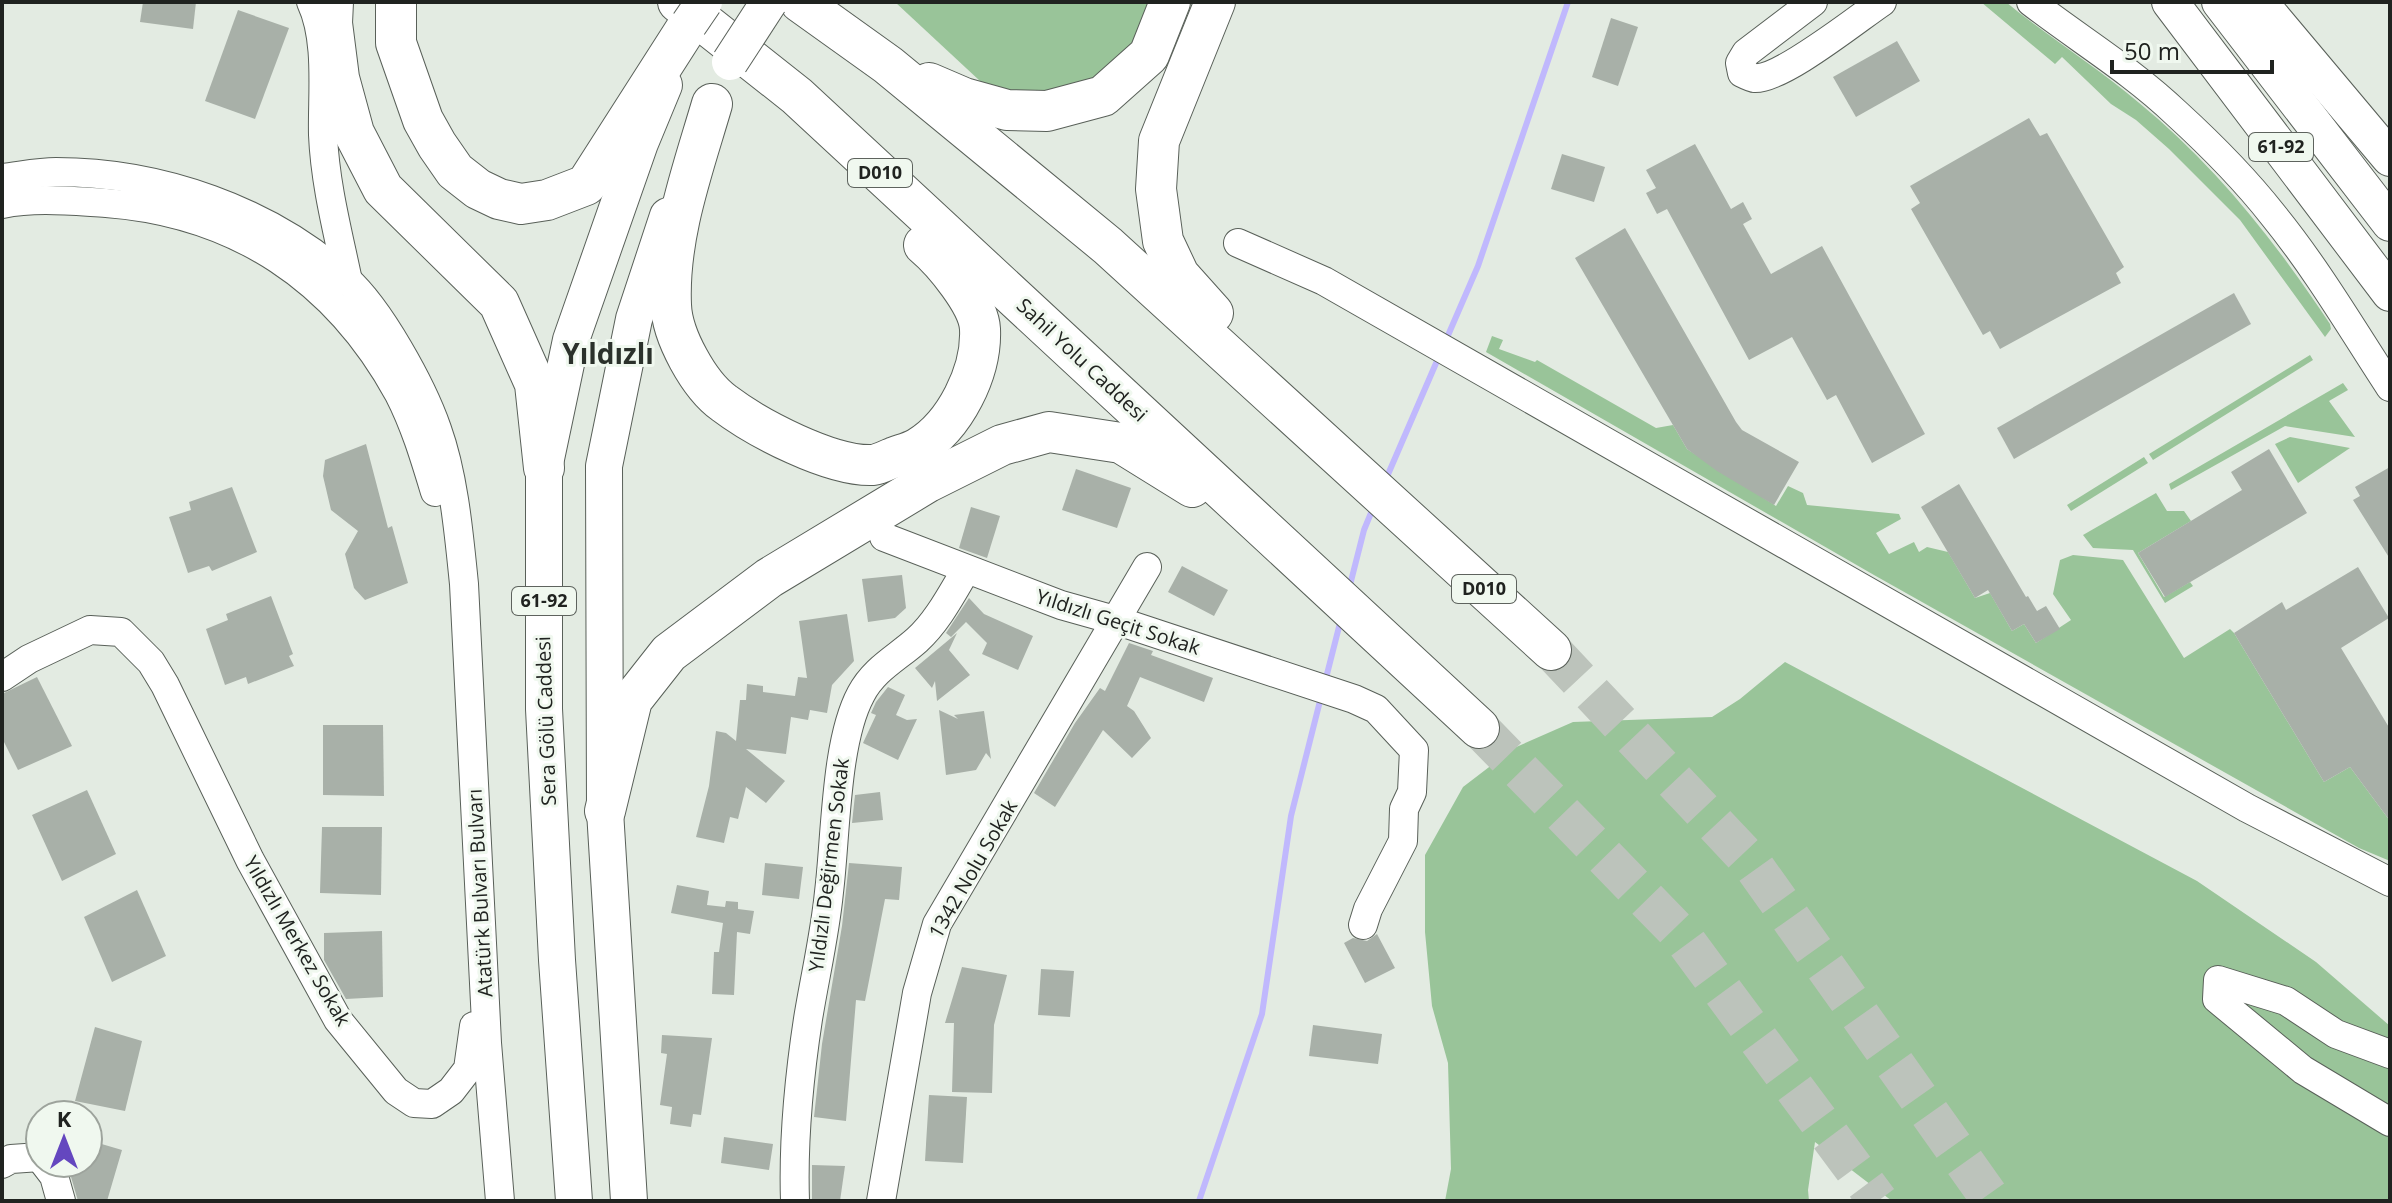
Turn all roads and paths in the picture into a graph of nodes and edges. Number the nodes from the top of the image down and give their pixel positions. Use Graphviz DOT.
graph roads {
  1 [pos="311,2"];
  2 [pos="333,2"];
  3 [pos="396,2"];
  4 [pos="769,2"];
  5 [pos="800,2"];
  6 [pos="1170,2"];
  7 [pos="1215,2"];
  8 [pos="1813,2"];
  9 [pos="1882,2"];
  10 [pos="2031,2"];
  11 [pos="2170,2"];
  12 [pos="2220,2"];
  13 [pos="2259,2"];
  14 [pos="690,9"];
  15 [pos="888,65"];
  16 [pos="797,96"];
  17 [pos="712,104"];
  18 [pos="2390,158"];
  19 [pos="2,178"];
  20 [pos="2,204"];
  21 [pos="2390,223"];
  22 [pos="1238,243"];
  23 [pos="348,281"];
  24 [pos="2390,293"];
  25 [pos="2390,387"];
  26 [pos="1299,423"];
  27 [pos="544,468"];
  28 [pos="884,537"];
  29 [pos="1286,549"];
  30 [pos="1147,567"];
  31 [pos="966,570"];
  32 [pos="464,584"];
  33 [pos="1118,621"];
  34 [pos="1551,650"];
  35 [pos="2,677"];
  36 [pos="471,715"];
  37 [pos="1479,728"];
  38 [pos="605,811"];
  39 [pos="2390,882"];
  40 [pos="1363,925"];
  41 [pos="2390,1054"];
  42 [pos="2390,1122"];
  43 [pos="24,1158"];
  44 [pos="2,1164"];
  45 [pos="55,1179"];
  46 [pos="61,1201"];
  47 [pos="500,1201"];
  48 [pos="574,1201"];
  49 [pos="629,1201"];
  50 [pos="795,1201"];
  51 [pos="881,1201"];
  1 -- 23 [label="street"];
  2 -- 27 [label="highway"];
  3 -- 14 [label="highway"];
  4 -- 17 [label="main road, 61-92, bridge"];
  5 -- 15 [label="highway, D010"];
  6 -- 15 [label="highway"];
  7 -- 26 [label="highway"];
  8 -- 9 [label="street"];
  10 -- 25 [label="street"];
  11 -- 24 [label="main road, 61-92"];
  12 -- 21 [label="main road"];
  13 -- 18 [label="main road"];
  14 -- 16 [label="highway, Sahil Yolu Caddesi / D010"];
  14 -- 27 [label="main road, Sera Gölü Caddesi / 61-92"];
  15 -- 26 [label="highway, D010"];
  16 -- 17 [label="highway"];
  16 -- 29 [label="highway, Sahil Yolu Caddesi / D010"];
  17 -- 38 [label="main road, 61-92"];
  19 -- 23 [label="street, Atatürk Bulvarı Bulvarı"];
  20 -- 32 [label="street, Atatürk Bulvarı Bulvarı"];
  22 -- 39 [label="street"];
  23 -- 32 [label="street, Atatürk Bulvarı Bulvarı"];
  26 -- 34 [label="highway, D010"];
  27 -- 48 [label="main road, Sera Gölü Caddesi / 61-92"];
  28 -- 31 [label="street, Yıldızlı Geçit Sokak"];
  29 -- 37 [label="highway, Sahil Yolu Caddesi / D010"];
  29 -- 38 [label="highway"];
  30 -- 33 [label="street, 1342 Nolu Sokak"];
  31 -- 33 [label="street, Yıldızlı Geçit Sokak"];
  31 -- 50 [label="street, Yıldızlı Değirmen Sokak"];
  32 -- 36 [label="street, Atatürk Bulvarı Bulvarı"];
  33 -- 40 [label="street, Yıldızlı Geçit Sokak"];
  33 -- 51 [label="street, 1342 Nolu Sokak"];
  35 -- 36 [label="street, Yıldızlı Merkez Sokak"];
  36 -- 47 [label="street, Atatürk Bulvarı Bulvarı"];
  38 -- 49 [label="main road, 61-92"];
  41 -- 42 [label="street"];
  43 -- 44 [label="street"];
  45 -- 46 [label="street"];
}
